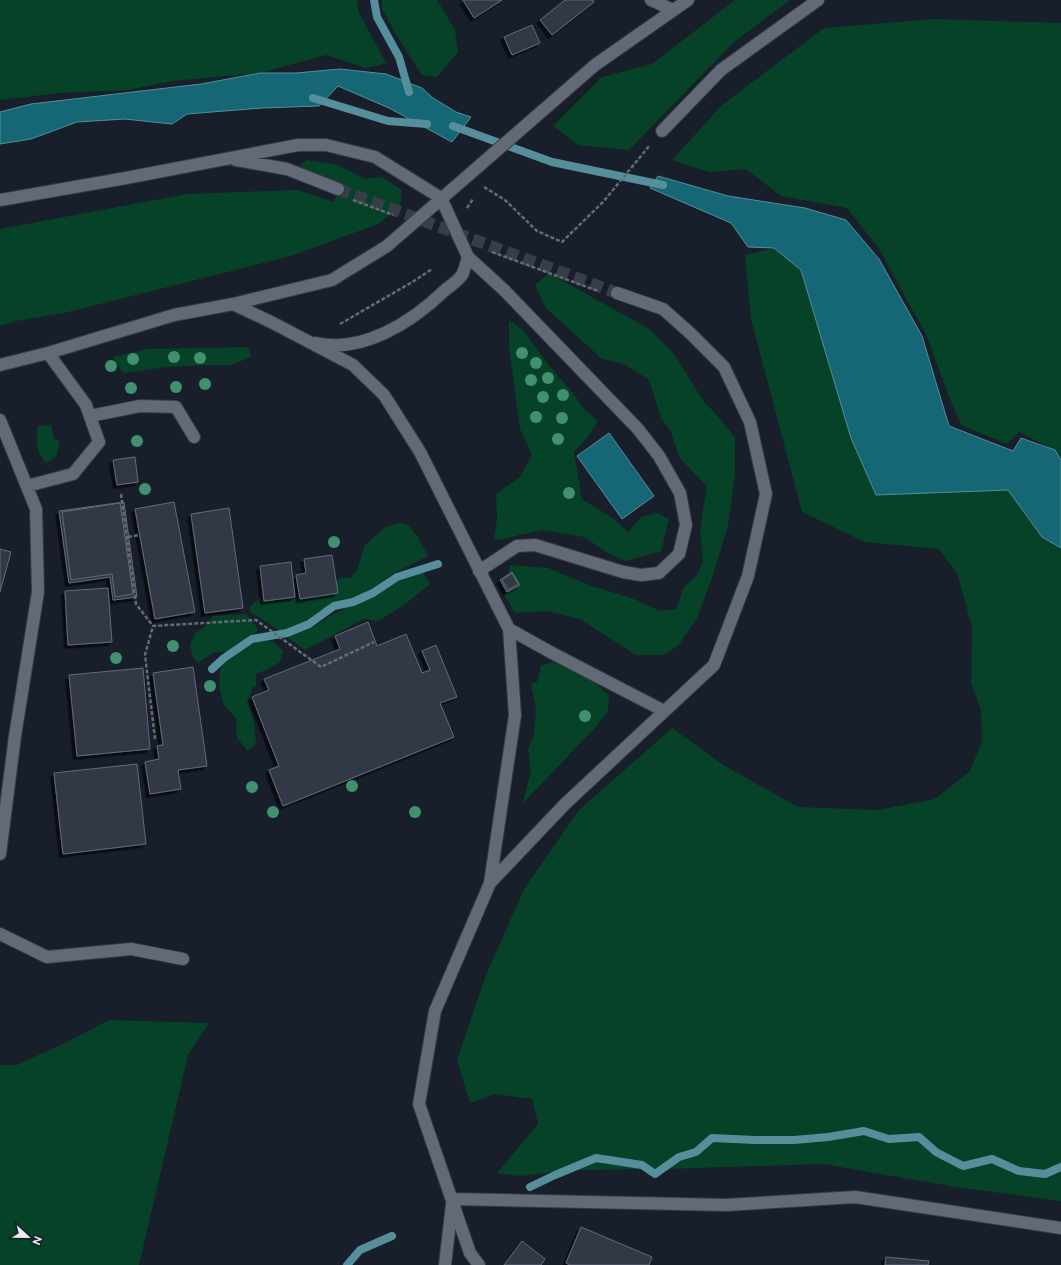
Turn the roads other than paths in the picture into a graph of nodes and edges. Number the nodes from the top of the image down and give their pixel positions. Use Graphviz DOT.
graph roads {
  1 [pos="651,0"];
  2 [pos="688,0"];
  3 [pos="818,0"];
  4 [pos="673,10"];
  5 [pos="662,131"];
  6 [pos="229,158"];
  7 [pos="338,188"];
  8 [pos="441,198"];
  9 [pos="0,200"];
  10 [pos="468,257"];
  11 [pos="617,293"];
  12 [pos="233,304"];
  13 [pos="302,339"];
  14 [pos="48,353"];
  15 [pos="0,365"];
  16 [pos="90,416"];
  17 [pos="0,420"];
  18 [pos="3,434"];
  19 [pos="194,437"];
  20 [pos="27,486"];
  21 [pos="479,571"];
  22 [pos="509,629"];
  23 [pos="664,711"];
  24 [pos="0,854"];
  25 [pos="490,883"];
  26 [pos="0,934"];
  27 [pos="183,959"];
  28 [pos="452,1199"];
  29 [pos="1061,1228"];
  30 [pos="445,1265"];
  31 [pos="479,1265"];
  1 -- 4 [label="street"];
  2 -- 4 [label="street"];
  3 -- 5 [label="street"];
  4 -- 8 [label="street"];
  6 -- 7 [label="street"];
  6 -- 8 [label="street"];
  6 -- 9 [label="street"];
  8 -- 10 [label="street"];
  8 -- 12 [label="street"];
  10 -- 13 [label="street"];
  10 -- 21 [label="street"];
  11 -- 23 [label="street"];
  12 -- 13 [label="street"];
  12 -- 14 [label="street"];
  13 -- 21 [label="street"];
  14 -- 15 [label="street"];
  14 -- 16 [label="street"];
  16 -- 19 [label="street"];
  16 -- 20 [label="street"];
  17 -- 18 [label="street"];
  18 -- 20 [label="street"];
  20 -- 24 [label="street"];
  21 -- 22 [label="street"];
  22 -- 23 [label="street"];
  22 -- 25 [label="street"];
  23 -- 25 [label="street"];
  25 -- 28 [label="street"];
  26 -- 27 [label="street"];
  28 -- 29 [label="street"];
  28 -- 30 [label="street"];
  28 -- 31 [label="street"];
}
